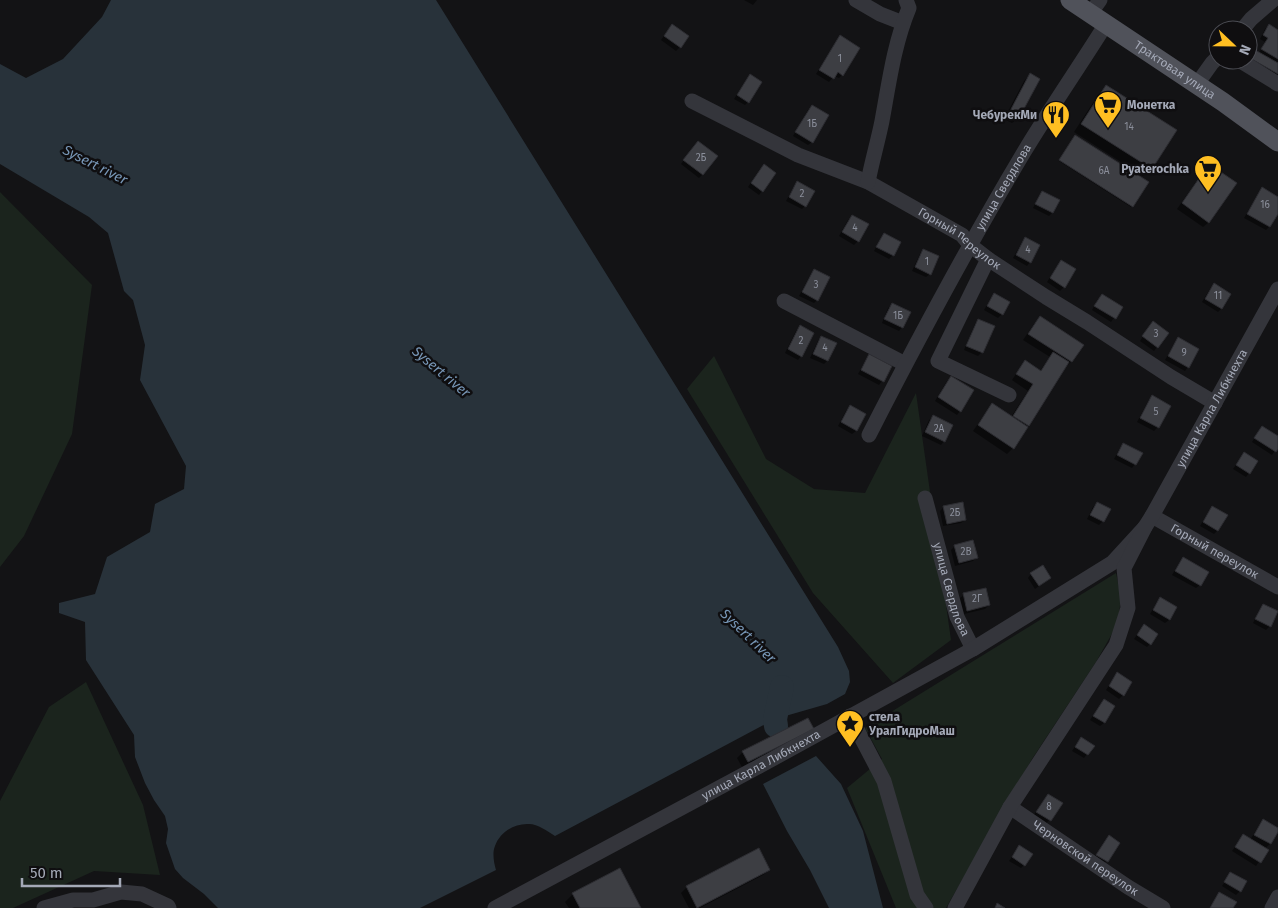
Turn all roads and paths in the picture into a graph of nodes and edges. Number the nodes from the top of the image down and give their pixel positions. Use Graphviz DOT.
graph roads {
  1 [pos="856,0"];
  2 [pos="906,0"];
  3 [pos="1070,0"];
  4 [pos="1273,0"];
  5 [pos="1095,7"];
  6 [pos="1250,20"];
  7 [pos="903,23"];
  8 [pos="1106,24"];
  9 [pos="1208,69"];
  10 [pos="1255,70"];
  11 [pos="1197,84"];
  12 [pos="1278,84"];
  13 [pos="692,101"];
  14 [pos="1278,142"];
  15 [pos="868,182"];
  16 [pos="970,246"];
  17 [pos="988,259"];
  18 [pos="1278,289"];
  19 [pos="784,301"];
  20 [pos="905,364"];
  21 [pos="1009,395"];
  22 [pos="1215,403"];
  23 [pos="870,435"];
  24 [pos="925,498"];
  25 [pos="1148,522"];
  26 [pos="1278,587"];
  27 [pos="973,649"];
  28 [pos="850,716"];
  29 [pos="1010,807"];
  30 [pos="1278,897"];
  31 [pos="44,908"];
  32 [pos="170,908"];
  33 [pos="495,908"];
  34 [pos="926,908"];
  35 [pos="955,908"];
  36 [pos="1163,908"];
  37 [pos="1272,908"];
  1 -- 7 [label="street"];
  2 -- 7 [label="street"];
  3 -- 5 [label="main road, Трактовая улица"];
  4 -- 6 [label="street"];
  5 -- 8 [label="main road, Трактовая улица"];
  7 -- 15 [label="street"];
  8 -- 11 [label="main road, Трактовая улица"];
  8 -- 16 [label="street, улица Свердлова"];
  9 -- 11 [label="street"];
  10 -- 12 [label="street"];
  11 -- 14 [label="main road, Трактовая улица"];
  13 -- 15 [label="street, Горный переулок"];
  15 -- 16 [label="street, Горный переулок"];
  16 -- 17 [label="street, Горный переулок"];
  16 -- 20 [label="street, улица Свердлова"];
  17 -- 21 [label="street"];
  17 -- 22 [label="street, Горный переулок"];
  18 -- 22 [label="street, улица Карла Либкнехта"];
  19 -- 20 [label="street"];
  20 -- 23 [label="street, улица Свердлова"];
  22 -- 25 [label="street, улица Карла Либкнехта"];
  24 -- 27 [label="street, улица Свердлова"];
  25 -- 26 [label="street, Горный переулок"];
  25 -- 27 [label="street, улица Карла Либкнехта"];
  25 -- 29 [label="street, улица Карла Либкнехта"];
  27 -- 28 [label="street, улица Карла Либкнехта"];
  28 -- 33 [label="street, улица Карла Либкнехта"];
  28 -- 34 [label="street"];
  29 -- 35 [label="street, улица Карла Либкнехта"];
  29 -- 36 [label="street, Черновской переулок"];
  30 -- 37 [label="street"];
  31 -- 32 [label="street"];
}
